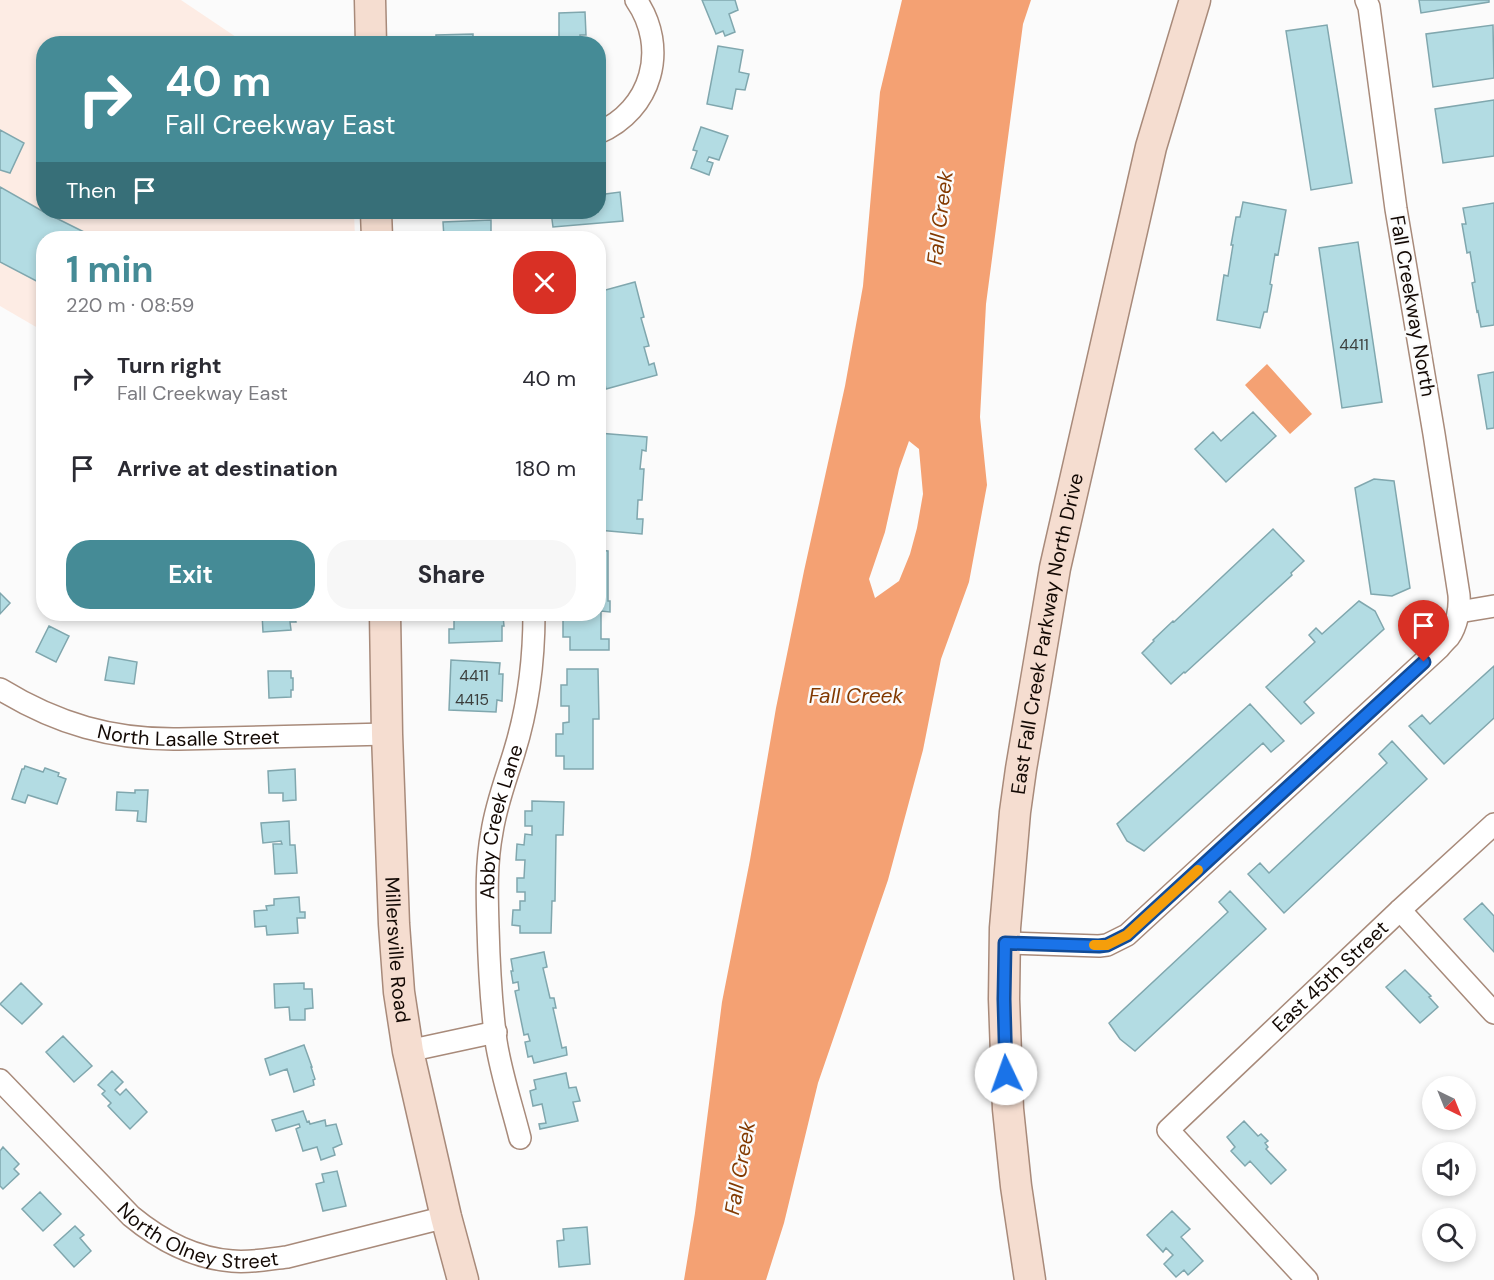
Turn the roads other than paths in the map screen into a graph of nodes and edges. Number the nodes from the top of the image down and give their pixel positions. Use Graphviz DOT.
graph roads {
  1 [pos="370,0"];
  2 [pos="636,0"];
  3 [pos="1195,0"];
  4 [pos="1366,0"];
  5 [pos="371,36"];
  6 [pos="606,129"];
  7 [pos="1494,606"];
  8 [pos="1458,612"];
  9 [pos="385,621"];
  10 [pos="534,621"];
  11 [pos="0,689"];
  12 [pos="387,734"];
  13 [pos="1494,824"];
  14 [pos="1400,910"];
  15 [pos="1005,943"];
  16 [pos="1494,1013"];
  17 [pos="496,1032"];
  18 [pos="408,1051"];
  19 [pos="0,1080"];
  20 [pos="520,1138"];
  21 [pos="446,1217"];
  22 [pos="463,1280"];
  23 [pos="1030,1280"];
  24 [pos="1307,1280"];
  1 -- 5 [label="main road"];
  2 -- 6 [label="street"];
  3 -- 15 [label="main road, East Fall Creek Parkway North Drive"];
  4 -- 8 [label="street, Fall Creekway North"];
  7 -- 8 [label="street"];
  8 -- 15 [label="street"];
  9 -- 12 [label="main road, Millersville Road"];
  10 -- 17 [label="street, Abby Creek Lane"];
  11 -- 12 [label="street, North Lasalle Street"];
  12 -- 18 [label="main road, Millersville Road"];
  13 -- 14 [label="street, East 45th Street"];
  14 -- 16 [label="street"];
  14 -- 24 [label="street, East 45th Street"];
  15 -- 23 [label="main road, East Fall Creek Parkway North Drive"];
  17 -- 18 [label="street"];
  17 -- 20 [label="street, Abby Creek Lane"];
  18 -- 21 [label="main road, Millersville Road"];
  19 -- 21 [label="street, North Olney Street"];
  21 -- 22 [label="main road, Millersville Road"];
}
